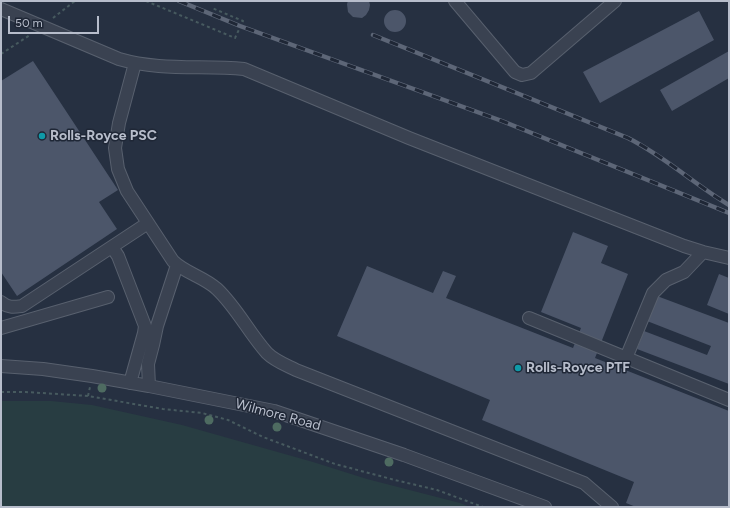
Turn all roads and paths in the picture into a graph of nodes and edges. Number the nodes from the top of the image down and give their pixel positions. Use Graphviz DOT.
graph roads {
  1 [pos="146,1"];
  2 [pos="455,1"];
  3 [pos="616,1"];
  4 [pos="212,8"];
  5 [pos="1,9"];
  6 [pos="135,63"];
  7 [pos="148,223"];
  8 [pos="112,247"];
  9 [pos="703,252"];
  10 [pos="729,258"];
  11 [pos="177,265"];
  12 [pos="36,297"];
  13 [pos="108,297"];
  14 [pos="1,302"];
  15 [pos="529,318"];
  16 [pos="28,320"];
  17 [pos="1,328"];
  18 [pos="626,358"];
  19 [pos="1,366"];
  20 [pos="130,383"];
  21 [pos="149,386"];
  22 [pos="1,392"];
  23 [pos="729,400"];
  24 [pos="529,504"];
  25 [pos="483,507"];
  26 [pos="545,507"];
  27 [pos="612,507"];
  1 -- 4 [label="path"];
  2 -- 3 [label="street"];
  5 -- 6 [label="street"];
  6 -- 7 [label="street"];
  6 -- 9 [label="street"];
  7 -- 8 [label="street"];
  7 -- 11 [label="street"];
  8 -- 12 [label="street"];
  8 -- 20 [label="street"];
  9 -- 10 [label="street"];
  9 -- 18 [label="street"];
  11 -- 21 [label="street"];
  11 -- 27 [label="street"];
  12 -- 14 [label="street"];
  12 -- 16 [label="street"];
  13 -- 16 [label="street"];
  15 -- 18 [label="street"];
  16 -- 17 [label="street"];
  18 -- 23 [label="street"];
  19 -- 20 [label="street, Wilmore Road"];
  20 -- 21 [label="street, Wilmore Road"];
  21 -- 24 [label="street, Wilmore Road"];
  22 -- 25 [label="path"];
  24 -- 26 [label="street, Wilmore Road"];
}
